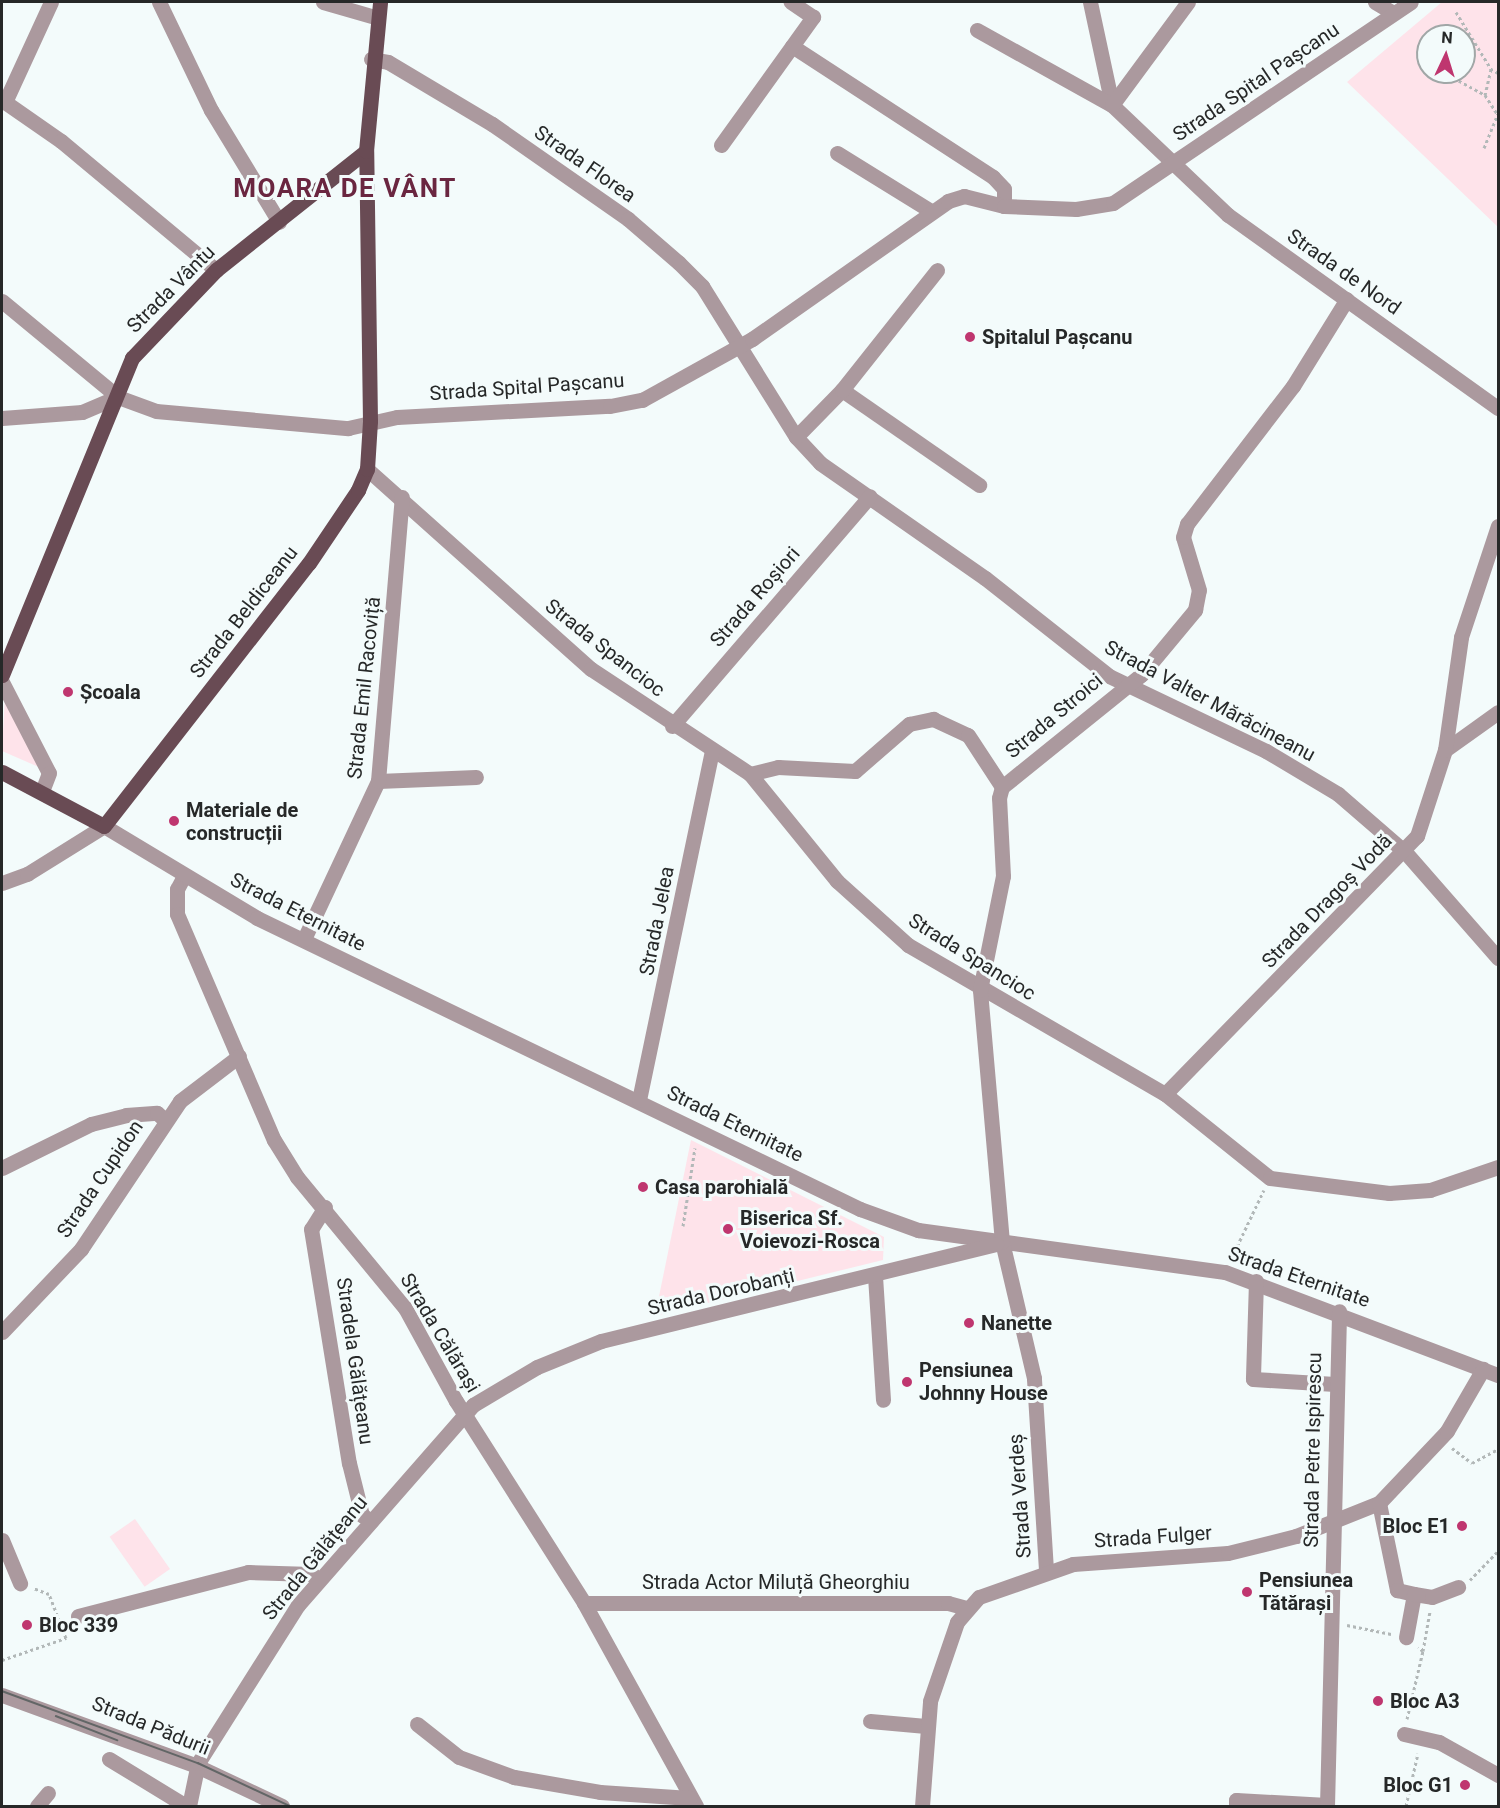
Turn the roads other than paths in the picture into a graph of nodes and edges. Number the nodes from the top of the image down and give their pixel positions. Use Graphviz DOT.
graph roads {
  1 [pos="51,2"];
  2 [pos="159,2"];
  3 [pos="323,2"];
  4 [pos="380,2"];
  5 [pos="791,2"];
  6 [pos="1090,2"];
  7 [pos="1188,2"];
  8 [pos="1375,2"];
  9 [pos="1411,2"];
  10 [pos="1393,13"];
  11 [pos="378,18"];
  12 [pos="977,30"];
  13 [pos="792,46"];
  14 [pos="371,59"];
  15 [pos="3,101"];
  16 [pos="1112,105"];
  17 [pos="721,145"];
  18 [pos="366,151"];
  19 [pos="837,153"];
  20 [pos="1171,164"];
  21 [pos="1004,206"];
  22 [pos="931,211"];
  23 [pos="279,222"];
  24 [pos="216,270"];
  25 [pos="937,270"];
  26 [pos="1347,299"];
  27 [pos="2,301"];
  28 [pos="740,346"];
  29 [pos="842,390"];
  30 [pos="118,397"];
  31 [pos="1498,408"];
  32 [pos="2,418"];
  33 [pos="370,421"];
  34 [pos="796,437"];
  35 [pos="367,469"];
  36 [pos="979,485"];
  37 [pos="870,496"];
  38 [pos="402,497"];
  39 [pos="1498,526"];
  40 [pos="2,675"];
  41 [pos="2,682"];
  42 [pos="1129,684"];
  43 [pos="1498,712"];
  44 [pos="672,726"];
  45 [pos="712,750"];
  46 [pos="1445,750"];
  47 [pos="2,772"];
  48 [pos="750,774"];
  49 [pos="476,777"];
  50 [pos="378,781"];
  51 [pos="1002,787"];
  52 [pos="42,791"];
  53 [pos="104,826"];
  54 [pos="1406,853"];
  55 [pos="184,876"];
  56 [pos="2,883"];
  57 [pos="304,939"];
  58 [pos="1498,958"];
  59 [pos="980,990"];
  60 [pos="239,1056"];
  61 [pos="1165,1094"];
  62 [pos="639,1100"];
  63 [pos="165,1120"];
  64 [pos="1498,1167"];
  65 [pos="2,1168"];
  66 [pos="325,1207"];
  67 [pos="1002,1242"];
  68 [pos="875,1276"];
  69 [pos="1256,1281"];
  70 [pos="1338,1311"];
  71 [pos="2,1332"];
  72 [pos="1483,1369"];
  73 [pos="1498,1375"];
  74 [pos="1335,1384"];
  75 [pos="883,1400"];
  76 [pos="465,1414"];
  77 [pos="1379,1503"];
  78 [pos="370,1521"];
  79 [pos="1334,1521"];
  80 [pos="2,1540"];
  81 [pos="1046,1570"];
  82 [pos="318,1581"];
  83 [pos="20,1583"];
  84 [pos="1458,1587"];
  85 [pos="1414,1594"];
  86 [pos="584,1603"];
  87 [pos="967,1608"];
  88 [pos="78,1616"];
  89 [pos="1406,1637"];
  90 [pos="2,1695"];
  91 [pos="870,1721"];
  92 [pos="417,1724"];
  93 [pos="926,1726"];
  94 [pos="1404,1734"];
  95 [pos="109,1759"];
  96 [pos="197,1766"];
  97 [pos="1498,1775"];
  98 [pos="48,1793"];
  99 [pos="693,1802"];
  100 [pos="37,1806"];
  101 [pos="187,1806"];
  102 [pos="282,1806"];
  103 [pos="922,1806"];
  104 [pos="1236,1806"];
  105 [pos="1327,1806"];
  1 -- 15 [label="street"];
  2 -- 23 [label="street"];
  3 -- 11 [label="street"];
  4 -- 11 [label="main road, Strada Beldiceanu"];
  5 -- 13 [label="street"];
  6 -- 16 [label="street"];
  7 -- 16 [label="street"];
  8 -- 10 [label="street"];
  9 -- 10 [label="street, Strada Spital Pașcanu"];
  10 -- 20 [label="street, Strada Spital Pașcanu"];
  11 -- 14 [label="main road, Strada Beldiceanu"];
  12 -- 16 [label="street, Strada Spital Pașcanu"];
  13 -- 17 [label="street"];
  13 -- 21 [label="street"];
  14 -- 18 [label="main road, Strada Beldiceanu"];
  14 -- 28 [label="street, Strada Florea"];
  15 -- 24 [label="street"];
  16 -- 20 [label="street, Strada Spital Pașcanu"];
  18 -- 23 [label="main road, Strada Vântu"];
  18 -- 33 [label="main road, Strada Beldiceanu"];
  19 -- 22 [label="street"];
  20 -- 21 [label="street, Strada Spital Pașcanu"];
  20 -- 26 [label="street, Strada de Nord"];
  21 -- 22 [label="street, Strada Spital Pașcanu"];
  22 -- 28 [label="street, Strada Spital Pașcanu"];
  23 -- 24 [label="main road, Strada Vântu"];
  24 -- 30 [label="main road, Strada Vântu"];
  25 -- 29 [label="street"];
  26 -- 31 [label="street, Strada de Nord"];
  26 -- 42 [label="street, Strada Stroici"];
  27 -- 30 [label="street, Strada Spital Pașcanu"];
  28 -- 33 [label="street, Strada Spital Pașcanu"];
  28 -- 34 [label="street, Strada Valter Mărăcineanu"];
  29 -- 34 [label="street"];
  29 -- 36 [label="street"];
  30 -- 32 [label="street"];
  30 -- 33 [label="street, Strada Spital Pașcanu"];
  30 -- 40 [label="main road"];
  33 -- 35 [label="main road, Strada Beldiceanu"];
  34 -- 37 [label="street, Strada Valter Mărăcineanu"];
  35 -- 38 [label="street, Strada Spancioc"];
  35 -- 53 [label="main road, Strada Beldiceanu"];
  37 -- 42 [label="street, Strada Valter Mărăcineanu"];
  37 -- 44 [label="street, Strada Roșiori"];
  38 -- 44 [label="street, Strada Spancioc"];
  38 -- 50 [label="street, Strada Emil Racoviță"];
  39 -- 46 [label="street, Strada Dragoș Vodă"];
  41 -- 52 [label="street"];
  42 -- 51 [label="street, Strada Stroici"];
  42 -- 54 [label="street, Strada Valter Mărăcineanu"];
  43 -- 46 [label="street"];
  44 -- 45 [label="street, Strada Spancioc"];
  45 -- 48 [label="street, Strada Spancioc"];
  45 -- 62 [label="street, Strada Jelea"];
  46 -- 54 [label="street, Strada Dragoș Vodă"];
  47 -- 52 [label="main road, Strada Eternitate"];
  48 -- 51 [label="street"];
  48 -- 59 [label="street, Strada Spancioc"];
  49 -- 50 [label="street"];
  50 -- 57 [label="street, Strada Emil Racoviță"];
  51 -- 59 [label="street, Strada Stroici"];
  52 -- 53 [label="main road, Strada Eternitate"];
  53 -- 55 [label="street, Strada Eternitate"];
  53 -- 56 [label="street"];
  54 -- 58 [label="street, Strada Valter Mărăcineanu"];
  54 -- 61 [label="street, Strada Dragoș Vodă"];
  55 -- 57 [label="street, Strada Eternitate"];
  55 -- 60 [label="street, Strada Călărași"];
  57 -- 62 [label="street, Strada Eternitate"];
  59 -- 61 [label="street, Strada Spancioc"];
  59 -- 67 [label="street, Strada Stroici"];
  60 -- 63 [label="street, Strada Cupidon"];
  60 -- 66 [label="street, Strada Călărași"];
  61 -- 64 [label="street, Strada Spancioc"];
  62 -- 67 [label="street, Strada Eternitate"];
  63 -- 65 [label="street"];
  63 -- 71 [label="street, Strada Cupidon"];
  66 -- 76 [label="street, Strada Călărași"];
  66 -- 78 [label="street, Stradela Gălățeanu"];
  67 -- 68 [label="street, Strada Dorobanți"];
  67 -- 69 [label="street, Strada Eternitate"];
  67 -- 81 [label="street, Strada Verdeș"];
  68 -- 75 [label="street"];
  68 -- 76 [label="street, Strada Dorobanți"];
  69 -- 70 [label="street, Strada Eternitate"];
  69 -- 74 [label="street"];
  70 -- 72 [label="street, Strada Eternitate"];
  70 -- 74 [label="street, Strada Petre Ispirescu"];
  72 -- 73 [label="street, Strada Eternitate"];
  72 -- 77 [label="street, Strada Fulger"];
  74 -- 79 [label="street, Strada Petre Ispirescu"];
  76 -- 78 [label="street, Strada Gălățeanu"];
  76 -- 86 [label="street, Strada Călărași"];
  77 -- 79 [label="street, Strada Fulger"];
  77 -- 85 [label="street"];
  78 -- 82 [label="street, Strada Gălățeanu"];
  79 -- 81 [label="street, Strada Fulger"];
  79 -- 105 [label="street, Strada Petre Ispirescu"];
  80 -- 83 [label="street"];
  81 -- 87 [label="street, Strada Fulger"];
  82 -- 88 [label="street"];
  82 -- 96 [label="street, Strada Gălățeanu"];
  84 -- 85 [label="street"];
  85 -- 89 [label="street"];
  86 -- 87 [label="street, Strada Actor Miluță Gheorghiu"];
  86 -- 99 [label="street, Strada Călărași"];
  87 -- 93 [label="street"];
  90 -- 96 [label="street, Strada Pădurii"];
  91 -- 93 [label="street"];
  92 -- 99 [label="street"];
  93 -- 103 [label="street"];
  94 -- 97 [label="street"];
  95 -- 101 [label="street"];
  96 -- 101 [label="street, Strada Gălățeanu"];
  96 -- 102 [label="street, Strada Pădurii"];
  98 -- 100 [label="street"];
  104 -- 105 [label="street"];
}
